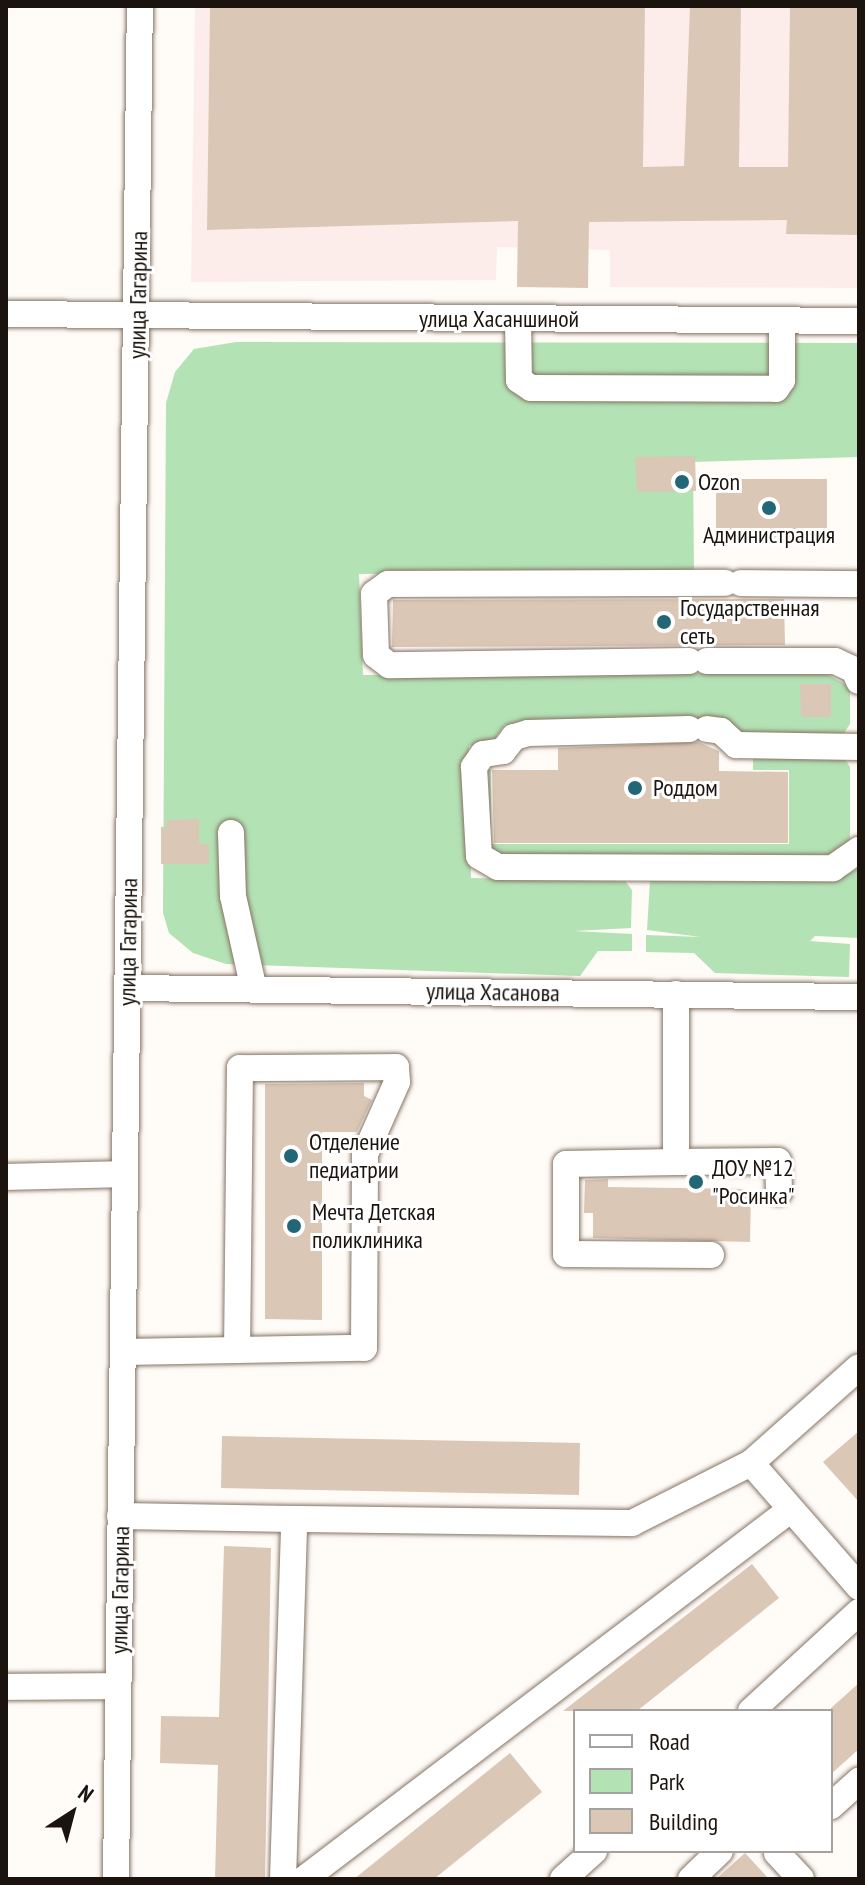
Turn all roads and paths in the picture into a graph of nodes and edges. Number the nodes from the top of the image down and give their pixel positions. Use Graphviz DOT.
graph roads {
  1 [pos="140,6"];
  2 [pos="6,314"];
  3 [pos="138,317"];
  4 [pos="518,319"];
  5 [pos="782,320"];
  6 [pos="859,321"];
  7 [pos="859,584"];
  8 [pos="859,681"];
  9 [pos="859,747"];
  10 [pos="231,833"];
  11 [pos="859,850"];
  12 [pos="128,988"];
  13 [pos="254,990"];
  14 [pos="676,994"];
  15 [pos="859,997"];
  16 [pos="676,1162"];
  17 [pos="125,1174"];
  18 [pos="6,1177"];
  19 [pos="779,1192"];
  20 [pos="711,1255"];
  21 [pos="237,1350"];
  22 [pos="123,1352"];
  23 [pos="859,1367"];
  24 [pos="751,1463"];
  25 [pos="790,1510"];
  26 [pos="120,1516"];
  27 [pos="294,1519"];
  28 [pos="859,1587"];
  29 [pos="859,1612"];
  30 [pos="118,1686"];
  31 [pos="6,1687"];
  32 [pos="753,1709"];
  33 [pos="859,1781"];
  34 [pos="833,1804"];
  35 [pos="592,1853"];
  36 [pos="718,1853"];
  37 [pos="778,1853"];
  38 [pos="116,1879"];
  39 [pos="283,1879"];
  40 [pos="304,1879"];
  41 [pos="563,1879"];
  42 [pos="691,1879"];
  43 [pos="801,1879"];
  1 -- 3 [label="street, улица Гагарина"];
  2 -- 3 [label="street, улица Хасаншиной"];
  3 -- 4 [label="street, улица Хасаншиной"];
  3 -- 12 [label="street, улица Гагарина"];
  4 -- 5 [label="street, улица Хасаншиной"];
  4 -- 5 [label="street"];
  5 -- 6 [label="street, улица Хасаншиной"];
  7 -- 8 [label="street"];
  9 -- 11 [label="street"];
  10 -- 13 [label="street"];
  12 -- 13 [label="street, улица Хасанова"];
  12 -- 17 [label="street, улица Гагарина"];
  13 -- 14 [label="street, улица Хасанова"];
  14 -- 15 [label="street, улица Хасанова"];
  14 -- 16 [label="street"];
  16 -- 19 [label="street"];
  16 -- 20 [label="street"];
  17 -- 18 [label="street"];
  17 -- 22 [label="street, улица Гагарина"];
  21 -- 21 [label="street"];
  21 -- 22 [label="street"];
  22 -- 26 [label="street, улица Гагарина"];
  23 -- 24 [label="street"];
  24 -- 25 [label="street"];
  24 -- 27 [label="street"];
  25 -- 28 [label="street"];
  25 -- 40 [label="street"];
  26 -- 27 [label="street"];
  26 -- 30 [label="street, улица Гагарина"];
  27 -- 39 [label="street"];
  29 -- 32 [label="street"];
  30 -- 31 [label="street"];
  30 -- 38 [label="street, улица Гагарина"];
  33 -- 34 [label="street"];
  35 -- 41 [label="street"];
  36 -- 42 [label="street"];
  37 -- 43 [label="street"];
}
